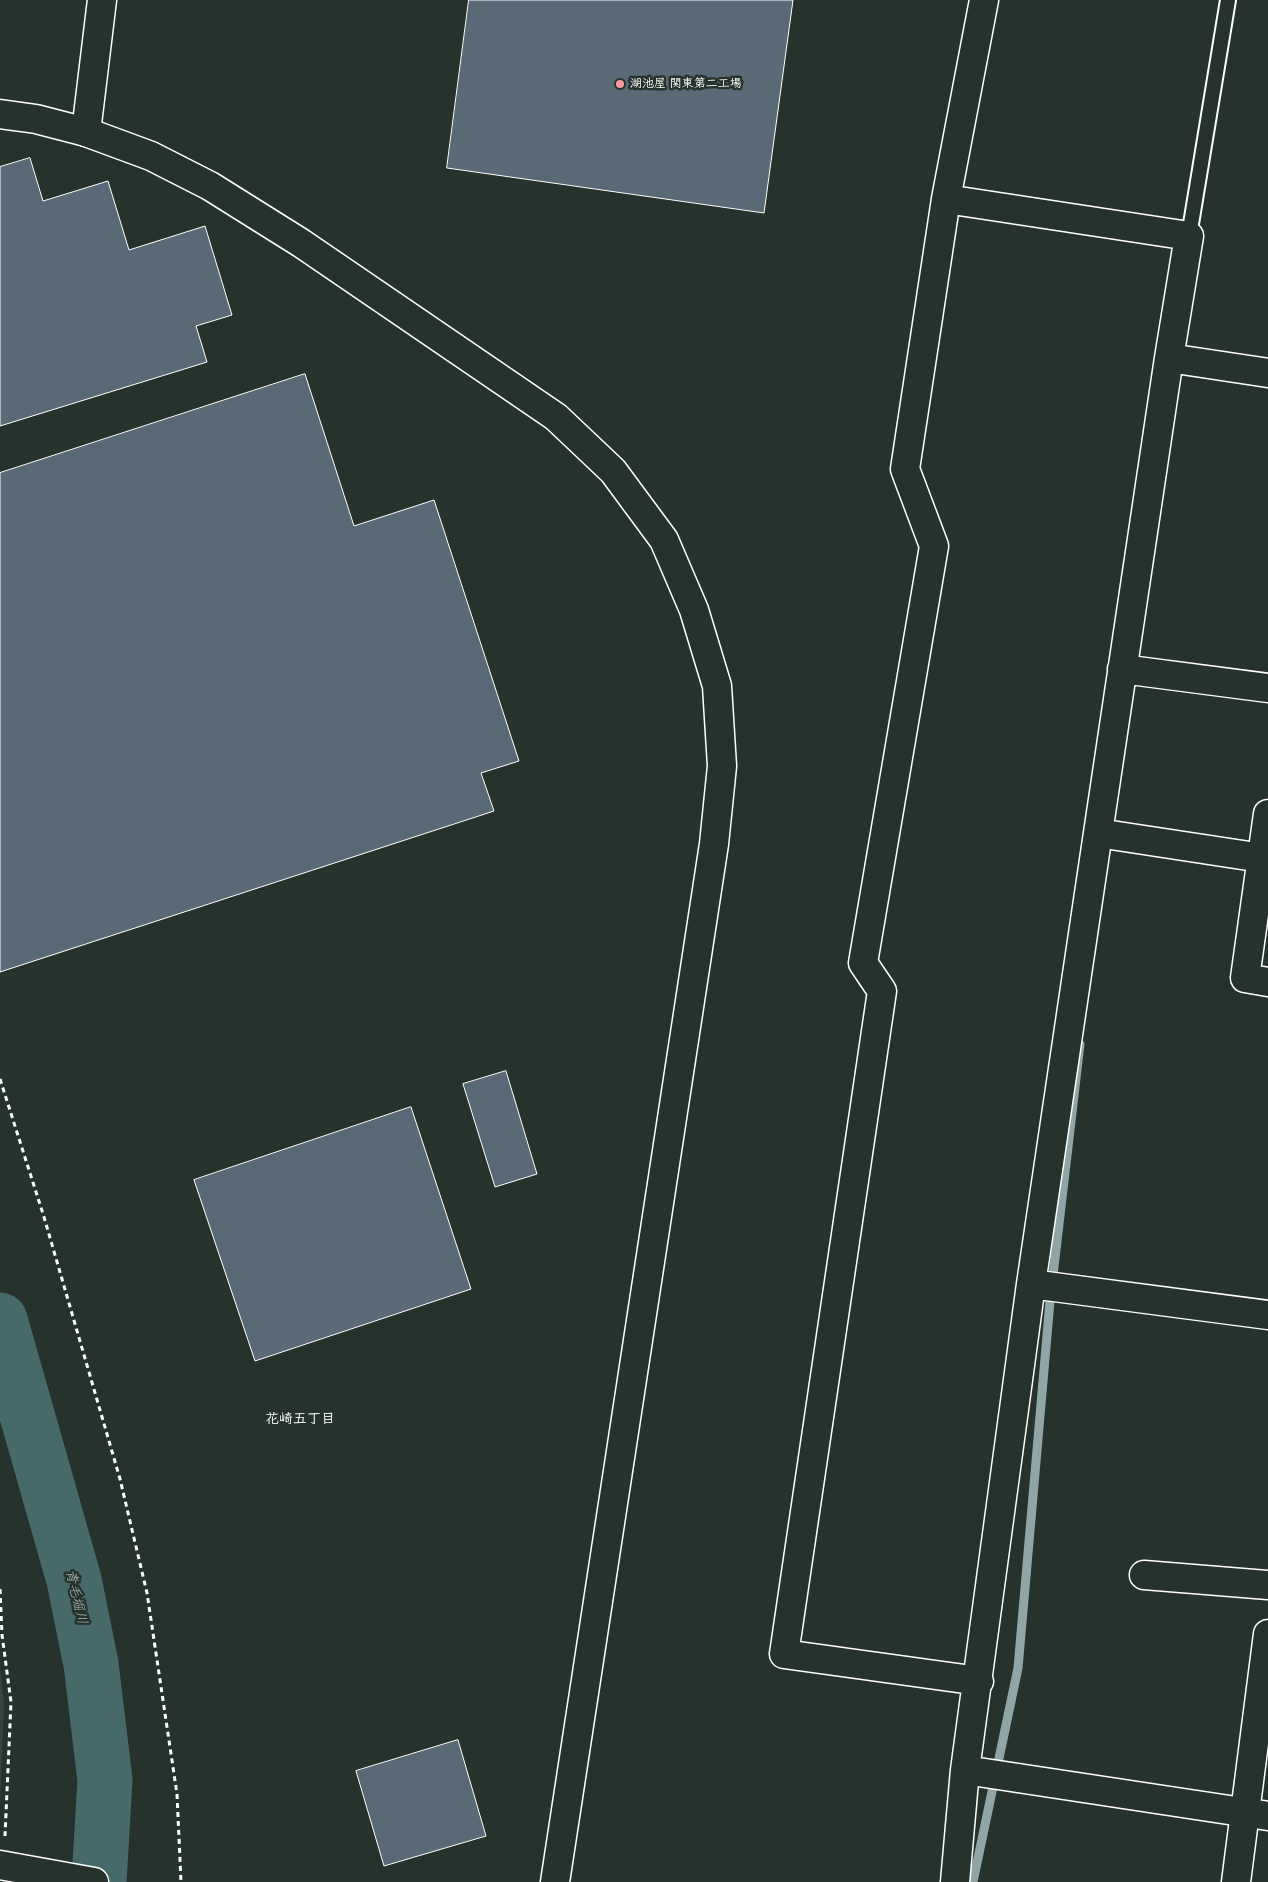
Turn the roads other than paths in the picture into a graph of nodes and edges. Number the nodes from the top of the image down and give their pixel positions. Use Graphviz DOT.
graph roads {
  1 [pos="102,0"];
  2 [pos="984,0"];
  3 [pos="1228,0"];
  4 [pos="0,114"];
  5 [pos="86,132"];
  6 [pos="946,199"];
  7 [pos="1189,236"];
  8 [pos="1169,358"];
  9 [pos="1268,373"];
  10 [pos="1122,669"];
  11 [pos="1268,688"];
  12 [pos="1268,814"];
  13 [pos="1098,834"];
  14 [pos="1266,859"];
  15 [pos="1268,982"];
  16 [pos="1031,1284"];
  17 [pos="1268,1315"];
  18 [pos="1144,1574"];
  19 [pos="1268,1585"];
  20 [pos="1268,1634"];
  21 [pos="979,1681"];
  22 [pos="965,1770"];
  23 [pos="1256,1814"];
  24 [pos="9,1867"];
  25 [pos="94,1882"];
  26 [pos="555,1882"];
  27 [pos="955,1882"];
  28 [pos="1236,1882"];
  1 -- 5 [label="street"];
  2 -- 6 [label="street"];
  3 -- 7 [label="lane"];
  4 -- 5 [label="street"];
  5 -- 26 [label="street"];
  6 -- 7 [label="street"];
  6 -- 21 [label="street"];
  7 -- 8 [label="street"];
  8 -- 9 [label="street"];
  8 -- 10 [label="street"];
  10 -- 11 [label="street"];
  10 -- 13 [label="street"];
  12 -- 14 [label="street"];
  13 -- 14 [label="street"];
  13 -- 16 [label="street"];
  14 -- 15 [label="street"];
  16 -- 17 [label="street"];
  16 -- 21 [label="street"];
  18 -- 19 [label="street"];
  20 -- 23 [label="street"];
  21 -- 22 [label="street"];
  22 -- 23 [label="street"];
  22 -- 27 [label="street"];
  23 -- 28 [label="street"];
  24 -- 25 [label="street"];
}
